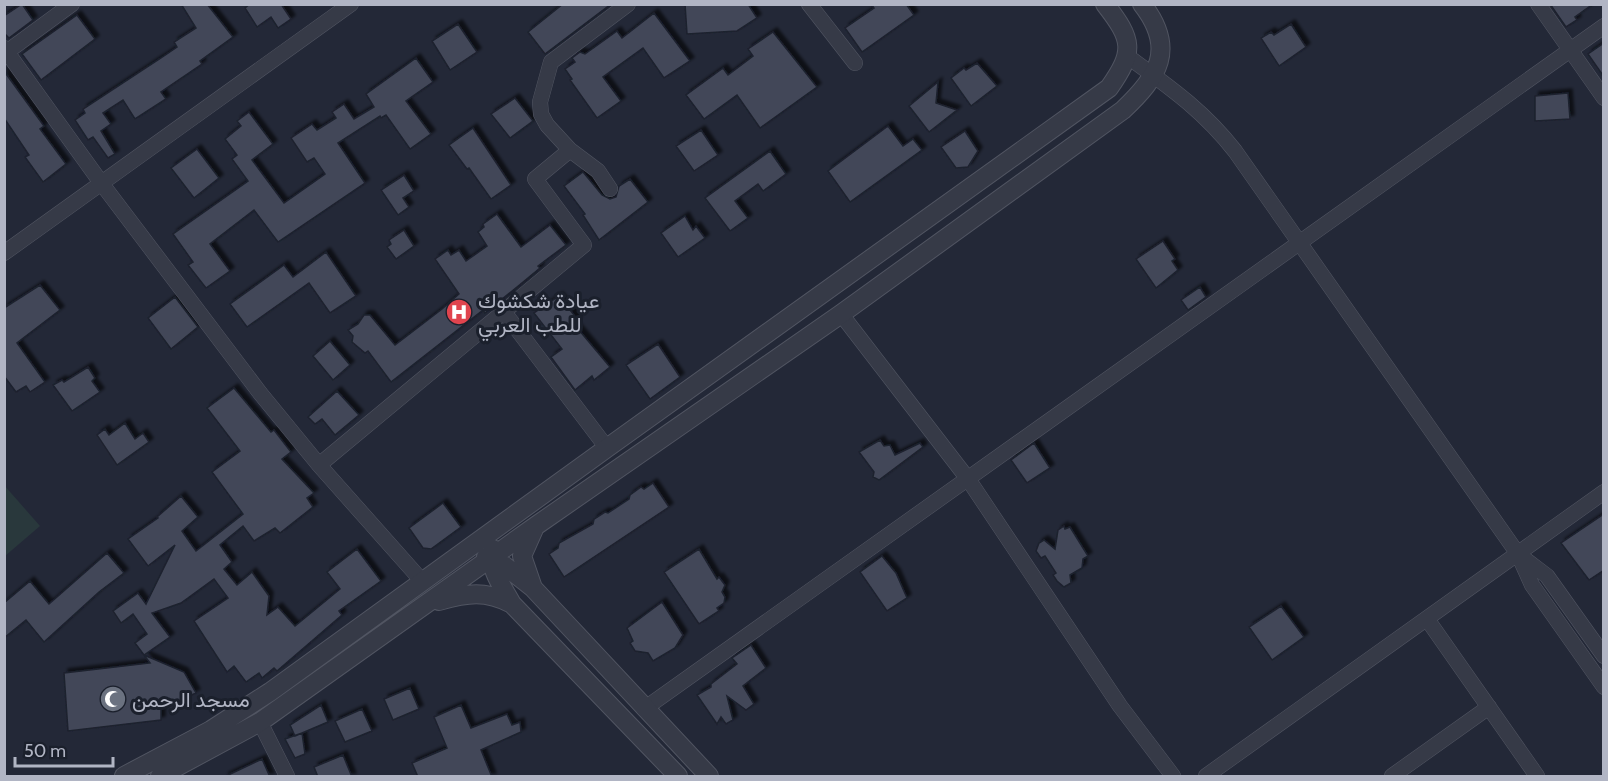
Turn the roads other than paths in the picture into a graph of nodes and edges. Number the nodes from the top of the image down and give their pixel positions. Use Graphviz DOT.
graph roads {
  1 [pos="72,4"];
  2 [pos="351,4"];
  3 [pos="628,4"];
  4 [pos="809,4"];
  5 [pos="1105,4"];
  6 [pos="1142,4"];
  7 [pos="1538,4"];
  8 [pos="1604,26"];
  9 [pos="1570,50"];
  10 [pos="6,51"];
  11 [pos="1127,56"];
  12 [pos="855,63"];
  13 [pos="1155,76"];
  14 [pos="1604,98"];
  15 [pos="570,150"];
  16 [pos="102,184"];
  17 [pos="610,189"];
  18 [pos="1301,244"];
  19 [pos="4,253"];
  20 [pos="504,312"];
  21 [pos="841,314"];
  22 [pos="703,379"];
  23 [pos="718,399"];
  24 [pos="607,447"];
  25 [pos="320,465"];
  26 [pos="968,479"];
  27 [pos="1604,492"];
  28 [pos="537,525"];
  29 [pos="498,526"];
  30 [pos="461,553"];
  31 [pos="1518,554"];
  32 [pos="491,558"];
  33 [pos="422,581"];
  34 [pos="534,588"];
  35 [pos="428,604"];
  36 [pos="512,604"];
  37 [pos="1426,619"];
  38 [pos="1604,656"];
  39 [pos="1604,687"];
  40 [pos="1489,707"];
  41 [pos="644,709"];
  42 [pos="260,722"];
  43 [pos="676,742"];
  44 [pos="659,758"];
  45 [pos="124,777"];
  46 [pos="160,777"];
  47 [pos="287,777"];
  48 [pos="678,777"];
  49 [pos="709,777"];
  50 [pos="1173,777"];
  51 [pos="1206,777"];
  52 [pos="1392,777"];
  53 [pos="1537,777"];
  1 -- 10 [label="street"];
  2 -- 16 [label="street"];
  3 -- 15 [label="street"];
  4 -- 12 [label="street"];
  5 -- 11 [label="street"];
  6 -- 13 [label="street"];
  7 -- 9 [label="street"];
  8 -- 9 [label="street"];
  9 -- 14 [label="street"];
  9 -- 18 [label="street"];
  10 -- 16 [label="street"];
  11 -- 13 [label="street"];
  11 -- 22 [label="street"];
  13 -- 18 [label="street"];
  13 -- 21 [label="street"];
  15 -- 17 [label="street"];
  15 -- 20 [label="street"];
  16 -- 19 [label="street"];
  16 -- 25 [label="street"];
  18 -- 26 [label="street"];
  18 -- 31 [label="street"];
  20 -- 24 [label="street"];
  20 -- 25 [label="street"];
  21 -- 23 [label="street"];
  21 -- 26 [label="street"];
  22 -- 23 [label="street"];
  22 -- 24 [label="street"];
  23 -- 28 [label="street"];
  24 -- 29 [label="street"];
  25 -- 33 [label="street"];
  26 -- 41 [label="street"];
  26 -- 50 [label="street"];
  27 -- 31 [label="street"];
  28 -- 32 [label="street"];
  28 -- 34 [label="street"];
  29 -- 30 [label="street"];
  29 -- 32 [label="street"];
  30 -- 32 [label="street"];
  30 -- 33 [label="street"];
  31 -- 37 [label="street"];
  31 -- 38 [label="street"];
  31 -- 39 [label="street"];
  32 -- 34 [label="street"];
  32 -- 35 [label="street"];
  32 -- 36 [label="street"];
  33 -- 45 [label="street"];
  34 -- 41 [label="street"];
  35 -- 36 [label="street"];
  35 -- 42 [label="street"];
  36 -- 44 [label="street"];
  37 -- 40 [label="street"];
  37 -- 51 [label="street"];
  40 -- 52 [label="street"];
  40 -- 53 [label="street"];
  41 -- 43 [label="street"];
  42 -- 46 [label="street"];
  42 -- 47 [label="street"];
  43 -- 44 [label="street"];
  43 -- 49 [label="street"];
  44 -- 48 [label="street"];
}
